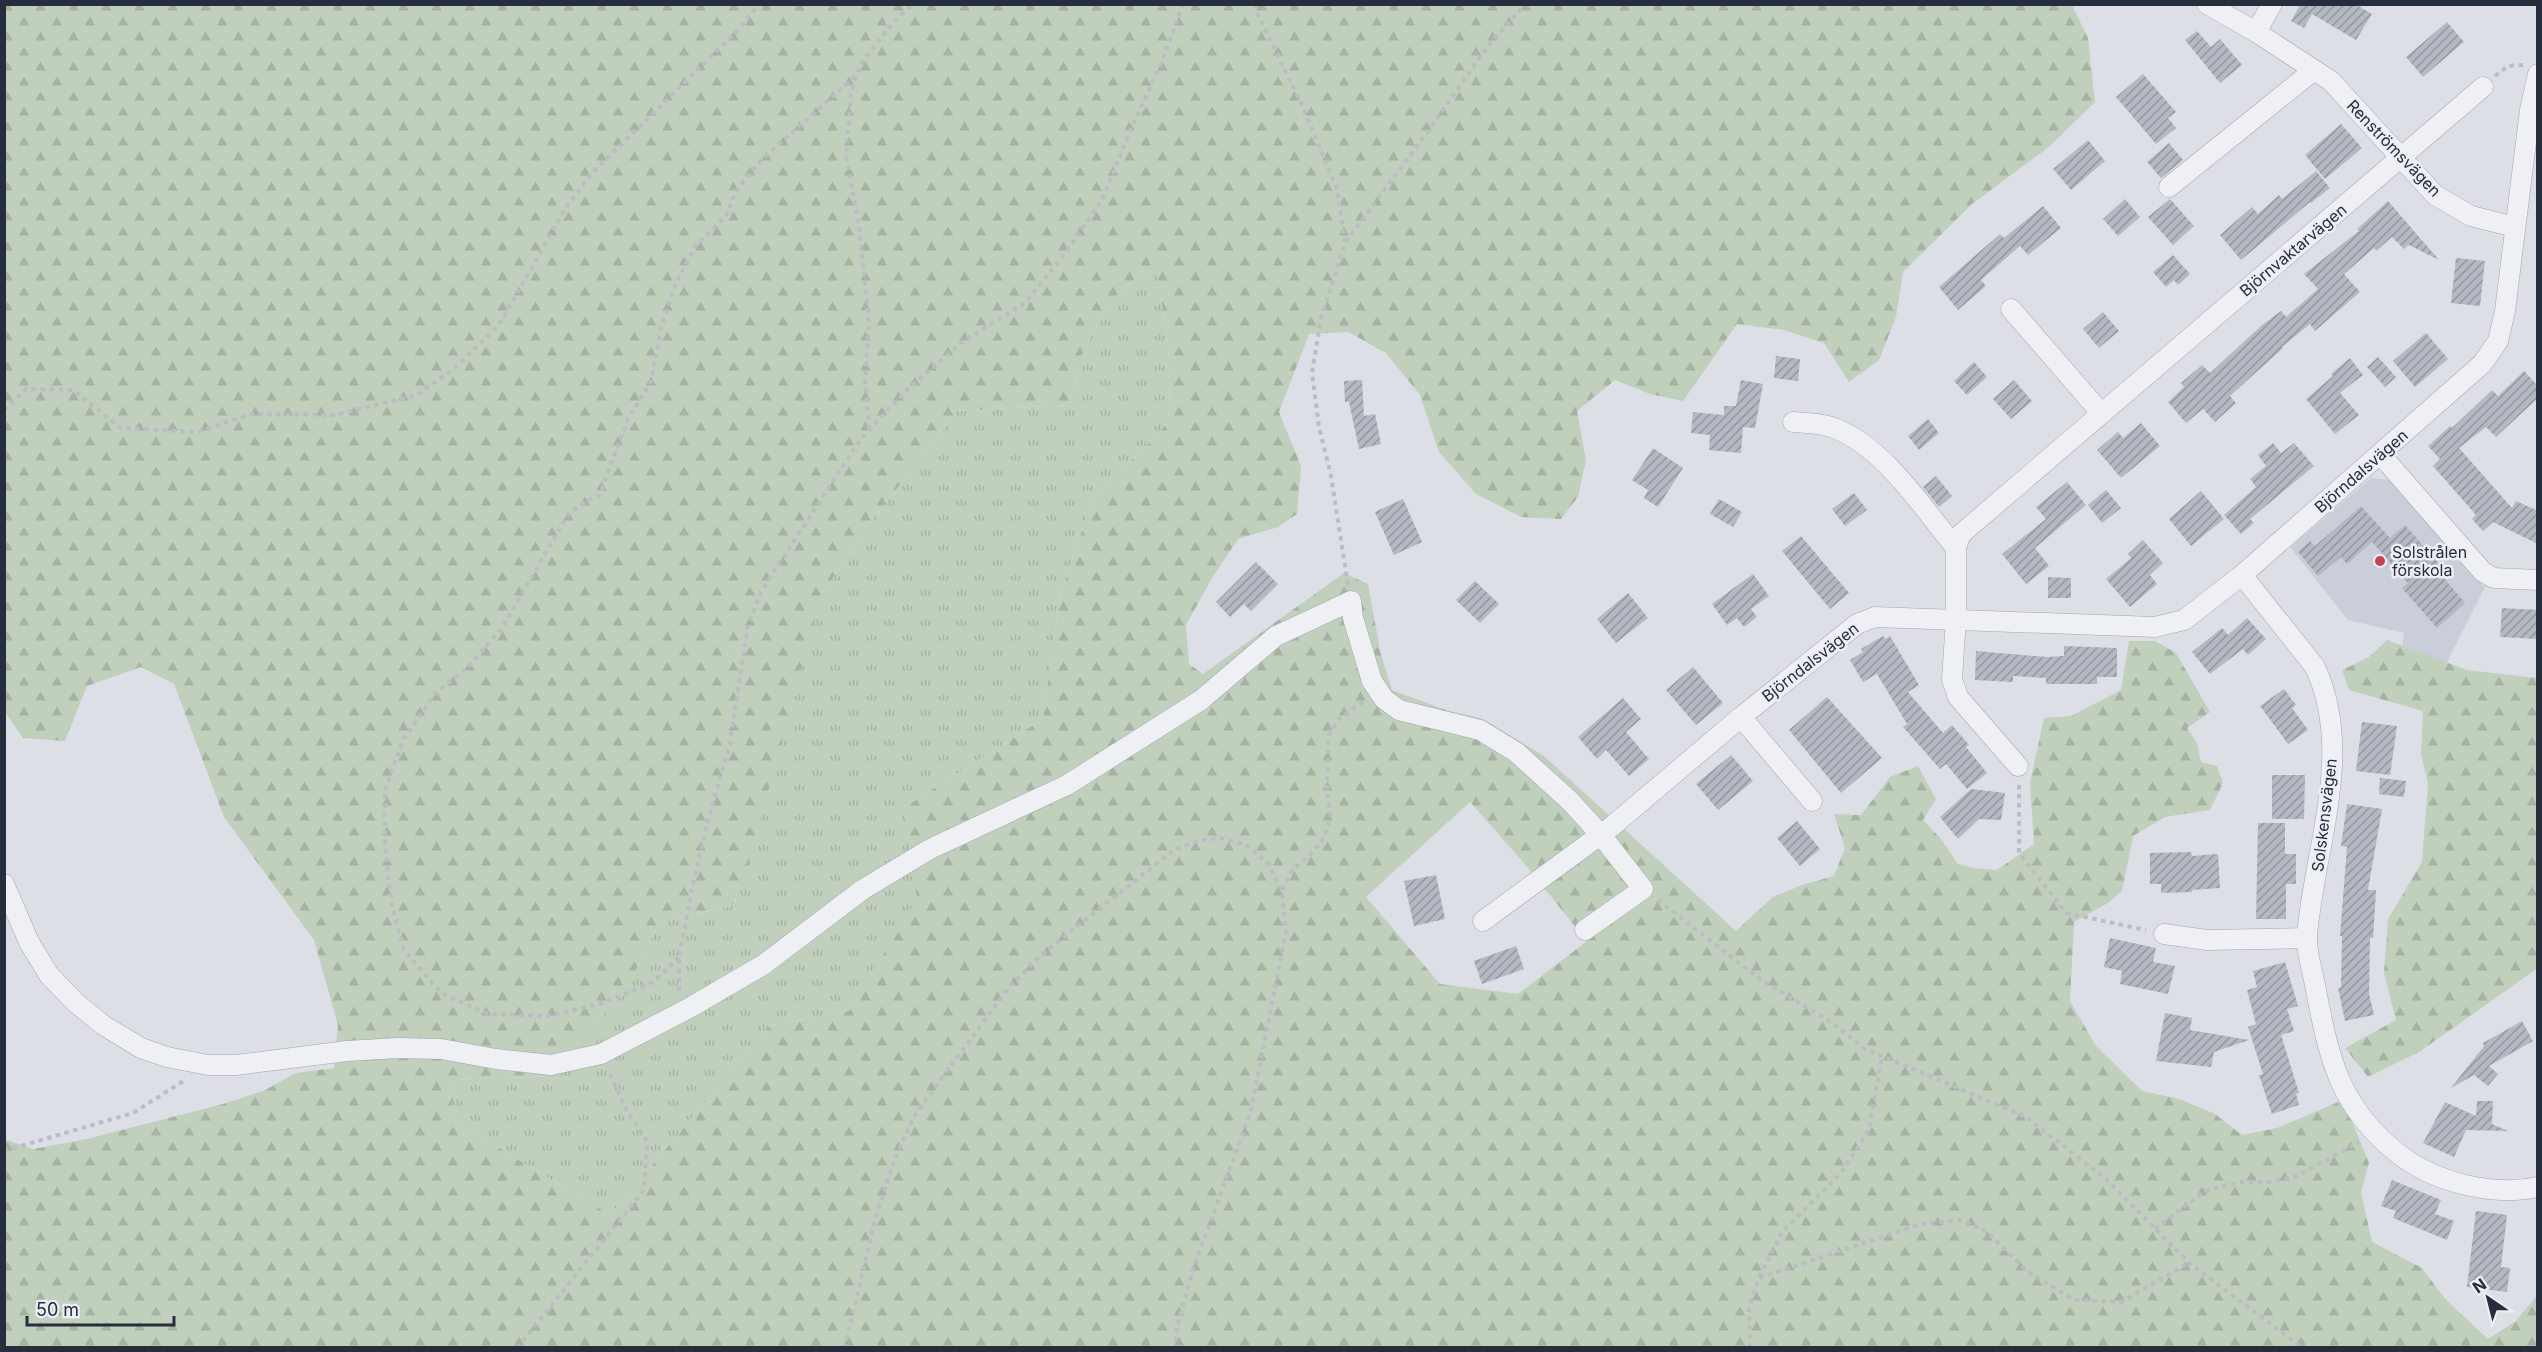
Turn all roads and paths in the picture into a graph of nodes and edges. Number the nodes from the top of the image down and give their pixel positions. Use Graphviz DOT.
graph roads {
  1 [pos="759,4"];
  2 [pos="913,4"];
  3 [pos="1184,4"];
  4 [pos="1256,4"];
  5 [pos="1526,4"];
  6 [pos="2207,4"];
  7 [pos="2272,4"];
  8 [pos="2256,32"];
  9 [pos="2314,70"];
  10 [pos="2532,70"];
  11 [pos="856,76"];
  12 [pos="2483,87"];
  13 [pos="2401,158"];
  14 [pos="2169,187"];
  15 [pos="2514,227"];
  16 [pos="1345,243"];
  17 [pos="2011,309"];
  18 [pos="4,410"];
  19 [pos="2102,413"];
  20 [pos="1793,422"];
  21 [pos="869,430"];
  22 [pos="2381,455"];
  23 [pos="1956,548"];
  24 [pos="2242,575"];
  25 [pos="2538,580"];
  26 [pos="1351,600"];
  27 [pos="1956,619"];
  28 [pos="1378,692"];
  29 [pos="1741,717"];
  30 [pos="2018,766"];
  31 [pos="1812,801"];
  32 [pos="1601,835"];
  33 [pos="4,884"];
  34 [pos="1643,889"];
  35 [pos="1282,891"];
  36 [pos="1483,921"];
  37 [pos="1585,930"];
  38 [pos="2164,934"];
  39 [pos="2307,938"];
  40 [pos="679,957"];
  41 [pos="679,1013"];
  42 [pos="601,1054"];
  43 [pos="1882,1056"];
  44 [pos="208,1065"];
  45 [pos="2374,1132"];
  46 [pos="4,1151"];
  47 [pos="2538,1187"];
  48 [pos="2156,1229"];
  49 [pos="2189,1263"];
  50 [pos="1759,1278"];
  51 [pos="517,1347"];
  52 [pos="843,1347"];
  53 [pos="1176,1347"];
  54 [pos="1750,1347"];
  55 [pos="2303,1347"];
  1 -- 18 [label="path"];
  2 -- 11 [label="path"];
  3 -- 21 [label="path"];
  4 -- 16 [label="path"];
  5 -- 16 [label="path"];
  6 -- 8 [label="street, Renströmsvägen"];
  7 -- 8 [label="street"];
  8 -- 9 [label="street, Renströmsvägen"];
  9 -- 13 [label="street, Renströmsvägen"];
  9 -- 14 [label="street"];
  10 -- 12 [label="path"];
  10 -- 15 [label="street, Björndalsvägen"];
  11 -- 21 [label="path"];
  11 -- 40 [label="path"];
  12 -- 13 [label="street, Björnvaktarvägen"];
  13 -- 15 [label="street, Renströmsvägen"];
  13 -- 19 [label="street, Björnvaktarvägen"];
  15 -- 22 [label="street, Björndalsvägen"];
  16 -- 26 [label="path"];
  17 -- 19 [label="street"];
  19 -- 23 [label="street, Björnvaktarvägen"];
  20 -- 23 [label="street"];
  21 -- 40 [label="path"];
  22 -- 24 [label="street, Björndalsvägen"];
  22 -- 25 [label="street"];
  23 -- 27 [label="street"];
  24 -- 27 [label="street, Björndalsvägen"];
  24 -- 39 [label="street, Solskensvägen"];
  26 -- 28 [label="street"];
  26 -- 41 [label="street"];
  27 -- 29 [label="street, Björndalsvägen"];
  27 -- 30 [label="street"];
  28 -- 32 [label="street"];
  28 -- 35 [label="path"];
  29 -- 31 [label="street"];
  29 -- 32 [label="street, Björndalsvägen"];
  30 -- 38 [label="path"];
  32 -- 34 [label="street"];
  32 -- 36 [label="street, Björndalsvägen"];
  33 -- 44 [label="street"];
  34 -- 37 [label="street"];
  34 -- 43 [label="path"];
  35 -- 52 [label="path"];
  35 -- 53 [label="path"];
  38 -- 39 [label="street"];
  39 -- 45 [label="street, Solskensvägen"];
  40 -- 41 [label="path"];
  41 -- 42 [label="street"];
  42 -- 44 [label="street"];
  42 -- 51 [label="path"];
  43 -- 48 [label="path"];
  43 -- 50 [label="path"];
  44 -- 46 [label="path"];
  45 -- 47 [label="street, Solskensvägen"];
  45 -- 48 [label="path"];
  48 -- 49 [label="path"];
  49 -- 50 [label="path"];
  49 -- 55 [label="path"];
  50 -- 54 [label="path"];
}
